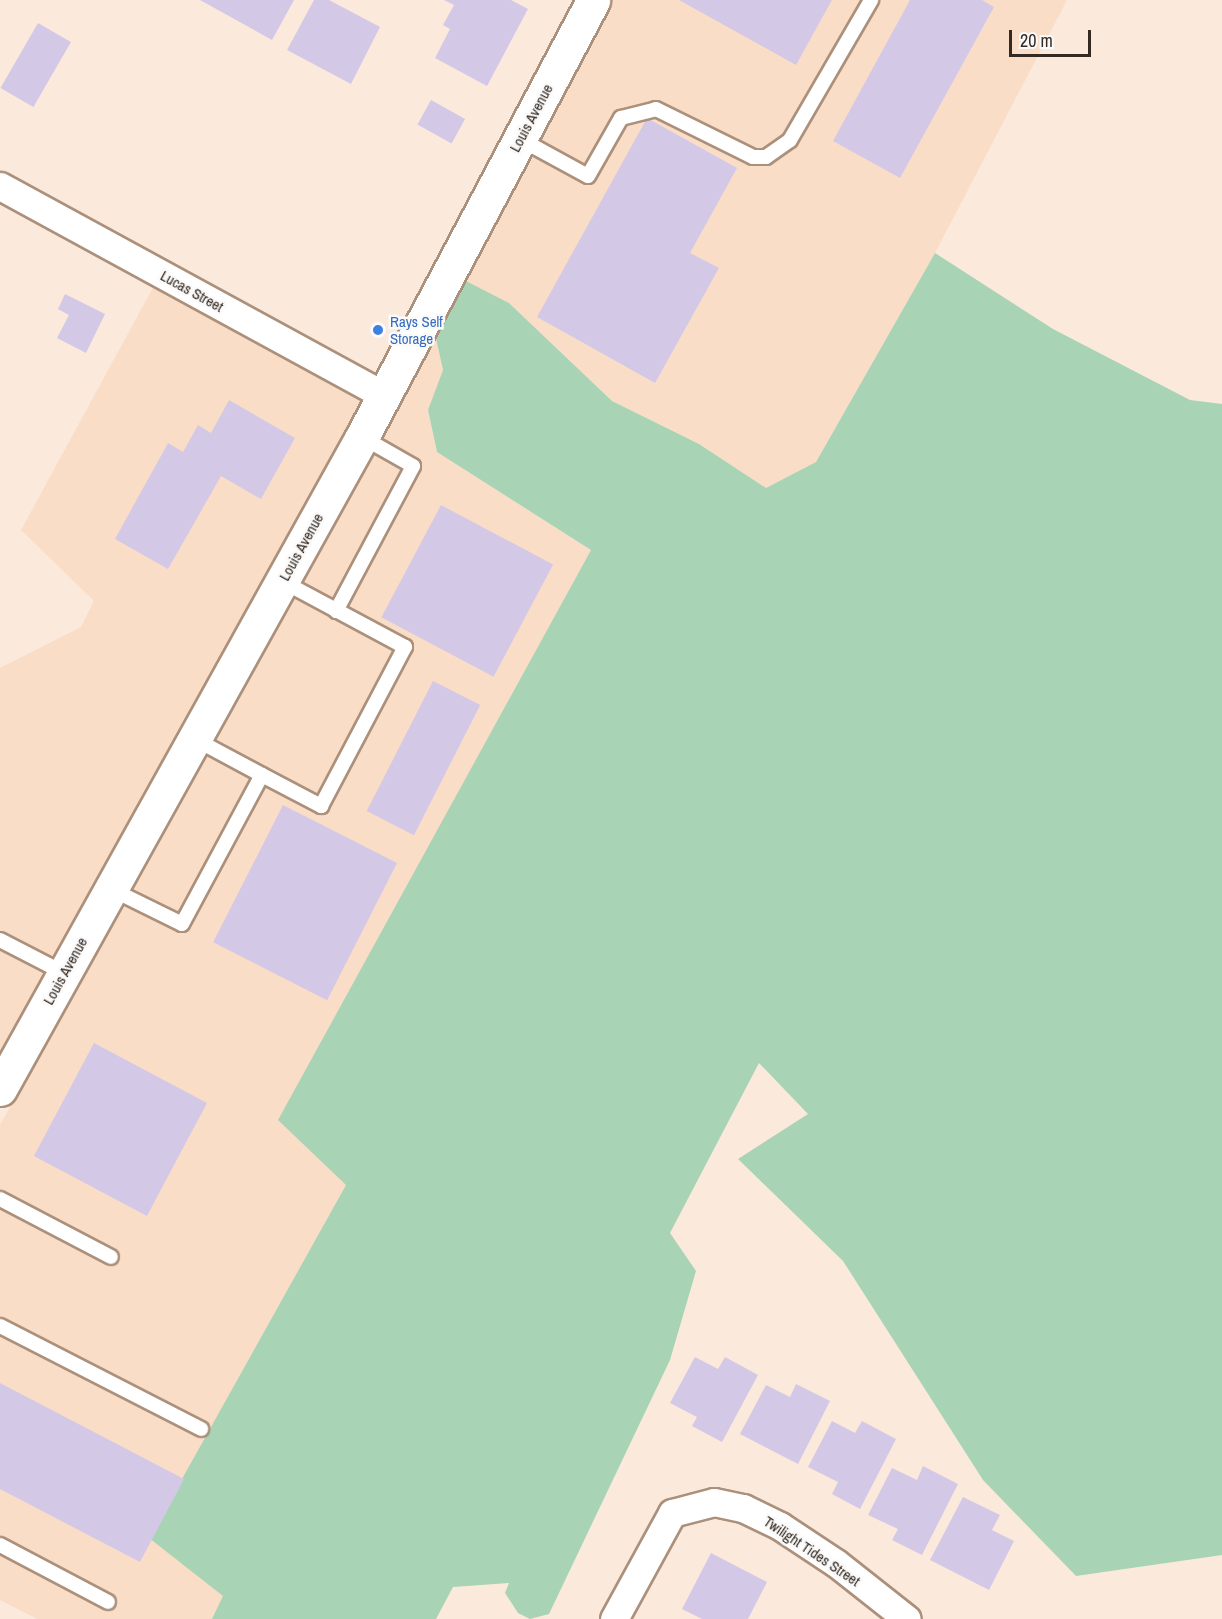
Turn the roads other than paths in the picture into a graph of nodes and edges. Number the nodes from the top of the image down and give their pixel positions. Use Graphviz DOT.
graph roads {
  1 [pos="593,0"];
  2 [pos="871,0"];
  3 [pos="520,139"];
  4 [pos="0,186"];
  5 [pos="383,395"];
  6 [pos="362,437"];
  7 [pos="282,581"];
  8 [pos="336,611"];
  9 [pos="195,739"];
  10 [pos="262,775"];
  11 [pos="111,889"];
  12 [pos="0,940"];
  13 [pos="64,973"];
  14 [pos="0,1089"];
  15 [pos="0,1199"];
  16 [pos="111,1257"];
  17 [pos="0,1326"];
  18 [pos="201,1429"];
  19 [pos="0,1545"];
  20 [pos="108,1602"];
  21 [pos="614,1619"];
  22 [pos="907,1619"];
  1 -- 3 [label="street, Louis Avenue"];
  2 -- 3 [label="lane"];
  3 -- 5 [label="street, Louis Avenue"];
  4 -- 5 [label="street, Lucas Street"];
  5 -- 6 [label="street, Louis Avenue"];
  6 -- 7 [label="street, Louis Avenue"];
  6 -- 8 [label="lane"];
  7 -- 8 [label="lane"];
  7 -- 9 [label="street, Louis Avenue"];
  8 -- 10 [label="lane"];
  9 -- 10 [label="lane"];
  9 -- 11 [label="street, Louis Avenue"];
  10 -- 11 [label="lane"];
  11 -- 13 [label="street, Louis Avenue"];
  12 -- 13 [label="lane"];
  13 -- 14 [label="street, Louis Avenue"];
  15 -- 16 [label="lane"];
  17 -- 18 [label="lane"];
  19 -- 20 [label="lane"];
  21 -- 22 [label="street, Twilight Tides Street"];
}
